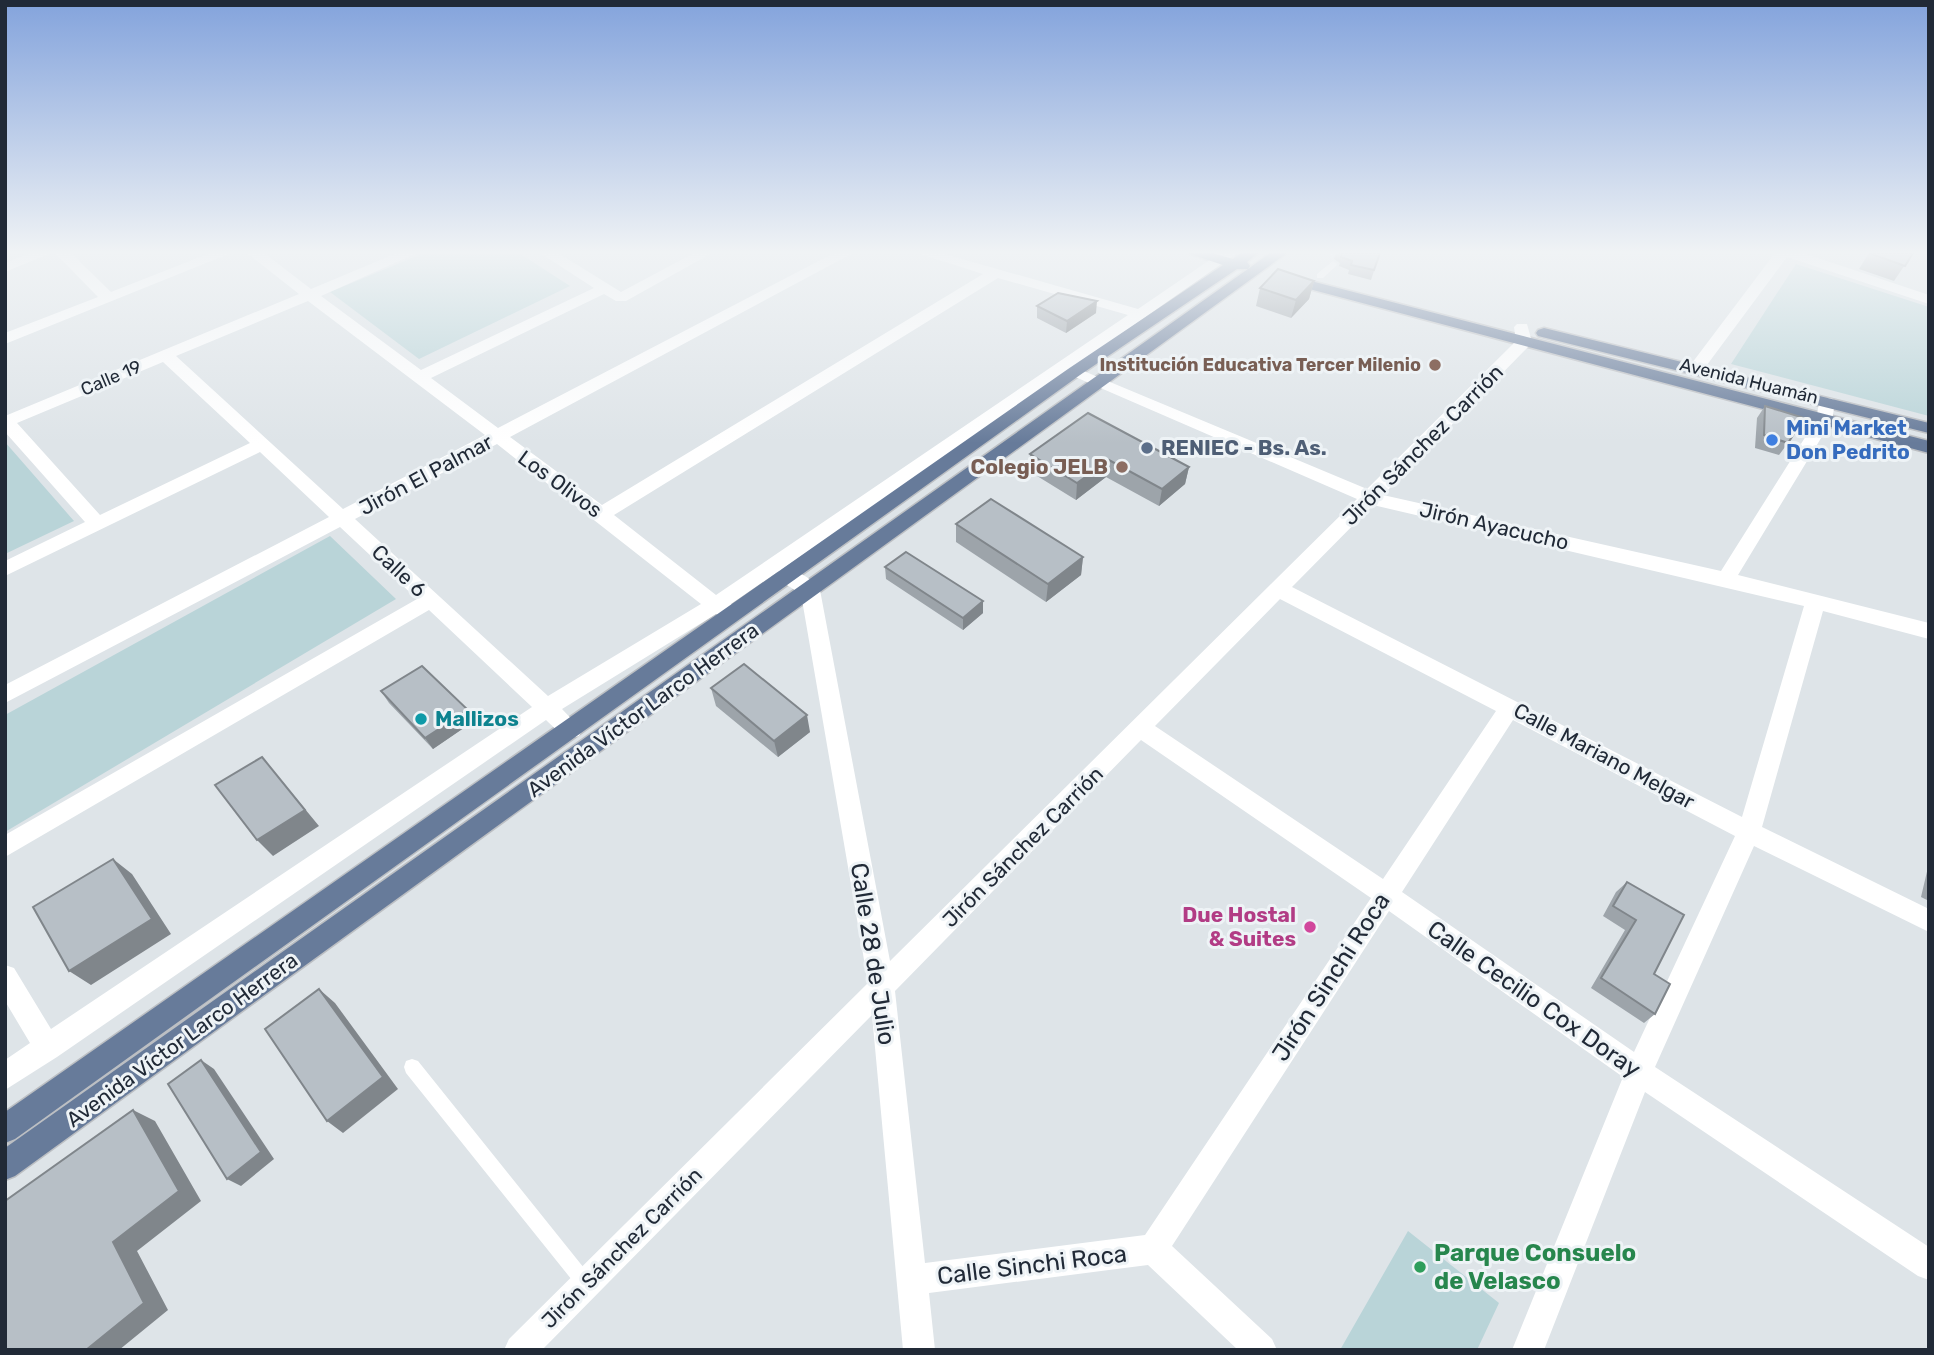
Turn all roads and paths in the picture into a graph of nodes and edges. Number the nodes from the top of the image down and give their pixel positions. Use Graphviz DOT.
graph roads {
  1 [pos="64,316"];
  2 [pos="257,316"];
  3 [pos="339,316"];
  4 [pos="546,316"];
  5 [pos="727,316"];
  6 [pos="925,316"];
  7 [pos="1137,316"];
  8 [pos="1159,316"];
  9 [pos="1180,316"];
  10 [pos="1450,316"];
  11 [pos="1736,316"];
  12 [pos="1523,335"];
  13 [pos="5,339"];
  14 [pos="165,355"];
  15 [pos="1695,370"];
  16 [pos="1074,372"];
  17 [pos="418,378"];
  18 [pos="1100,384"];
  19 [pos="1826,412"];
  20 [pos="6,422"];
  21 [pos="1929,428"];
  22 [pos="497,438"];
  23 [pos="262,444"];
  24 [pos="1929,447"];
  25 [pos="1371,498"];
  26 [pos="601,514"];
  27 [pos="343,519"];
  28 [pos="98,525"];
  29 [pos="5,569"];
  30 [pos="786,575"];
  31 [pos="1726,579"];
  32 [pos="810,590"];
  33 [pos="1280,590"];
  34 [pos="431,600"];
  35 [pos="1815,603"];
  36 [pos="723,609"];
  37 [pos="1929,631"];
  38 [pos="5,695"];
  39 [pos="1510,707"];
  40 [pos="546,708"];
  41 [pos="1142,729"];
  42 [pos="571,730"];
  43 [pos="1749,832"];
  44 [pos="5,847"];
  45 [pos="1385,894"];
  46 [pos="1929,921"];
  47 [pos="5,977"];
  48 [pos="882,988"];
  49 [pos="48,1048"];
  50 [pos="412,1067"];
  51 [pos="1639,1072"];
  52 [pos="5,1076"];
  53 [pos="5,1129"];
  54 [pos="5,1166"];
  55 [pos="1153,1249"];
  56 [pos="1929,1265"];
  57 [pos="911,1280"];
  58 [pos="586,1284"];
  59 [pos="520,1350"];
  60 [pos="919,1350"];
  61 [pos="1261,1350"];
  62 [pos="1528,1350"];
  1 -- 13 [label="street"];
  2 -- 14 [label="street, Calle 19"];
  3 -- 17 [label="street, Los Olivos"];
  4 -- 17 [label="street"];
  5 -- 22 [label="street, Jirón El Palmar"];
  6 -- 26 [label="street"];
  7 -- 36 [label="street, Avenida Víctor Larco Herrera"];
  8 -- 16 [label="main road, Avenida Víctor Larco Herrera"];
  9 -- 18 [label="main road, Avenida Víctor Larco Herrera"];
  10 -- 12 [label="main road, Avenida Huamán"];
  11 -- 15 [label="street"];
  12 -- 15 [label="main road, Avenida Huamán"];
  12 -- 19 [label="main road, Avenida Huamán"];
  12 -- 25 [label="street, Jirón Sánchez Carrión"];
  14 -- 20 [label="street, Calle 19"];
  14 -- 23 [label="street, Calle 6"];
  15 -- 19 [label="main road, Avenida Huamán"];
  16 -- 18 [label="street, Jirón Ayacucho"];
  16 -- 30 [label="main road, Avenida Víctor Larco Herrera"];
  17 -- 22 [label="street, Los Olivos"];
  18 -- 25 [label="street, Jirón Ayacucho"];
  18 -- 32 [label="main road, Avenida Víctor Larco Herrera"];
  19 -- 21 [label="main road, Avenida Huamán"];
  19 -- 24 [label="main road, Avenida Huamán"];
  19 -- 31 [label="street"];
  20 -- 28 [label="street"];
  22 -- 26 [label="street, Los Olivos"];
  22 -- 27 [label="street, Jirón El Palmar"];
  23 -- 27 [label="street, Calle 6"];
  23 -- 28 [label="street"];
  25 -- 31 [label="street, Jirón Ayacucho"];
  25 -- 33 [label="street, Jirón Sánchez Carrión"];
  26 -- 36 [label="street, Los Olivos"];
  27 -- 34 [label="street, Calle 6"];
  27 -- 38 [label="street, Jirón El Palmar"];
  28 -- 29 [label="street"];
  30 -- 32 [label="street"];
  30 -- 36 [label="main road, Avenida Víctor Larco Herrera"];
  31 -- 35 [label="street, Jirón Ayacucho"];
  32 -- 48 [label="street, Calle 28 de Julio"];
  32 -- 54 [label="main road, Avenida Víctor Larco Herrera"];
  33 -- 39 [label="street, Calle Mariano Melgar"];
  33 -- 41 [label="street, Jirón Sánchez Carrión"];
  34 -- 40 [label="street, Calle 6"];
  34 -- 44 [label="street"];
  35 -- 37 [label="street, Jirón Ayacucho"];
  35 -- 43 [label="street"];
  36 -- 40 [label="street, Avenida Víctor Larco Herrera"];
  36 -- 42 [label="main road, Avenida Víctor Larco Herrera"];
  39 -- 43 [label="street, Calle Mariano Melgar"];
  39 -- 45 [label="street, Jirón Sinchi Roca"];
  40 -- 42 [label="street, Calle 6"];
  40 -- 49 [label="street, Avenida Víctor Larco Herrera"];
  41 -- 45 [label="street, Calle Cecilio Cox Doray"];
  41 -- 48 [label="street, Jirón Sánchez Carrión"];
  42 -- 53 [label="main road, Avenida Víctor Larco Herrera"];
  43 -- 46 [label="street, Calle Mariano Melgar"];
  43 -- 51 [label="street"];
  45 -- 51 [label="street, Calle Cecilio Cox Doray"];
  45 -- 55 [label="street, Jirón Sinchi Roca"];
  47 -- 49 [label="street"];
  48 -- 57 [label="street, Calle 28 de Julio"];
  48 -- 58 [label="street, Jirón Sánchez Carrión"];
  49 -- 52 [label="street, Avenida Víctor Larco Herrera"];
  50 -- 58 [label="lane"];
  51 -- 56 [label="street, Calle Cecilio Cox Doray"];
  51 -- 62 [label="street"];
  55 -- 57 [label="street, Calle Sinchi Roca"];
  55 -- 61 [label="street"];
  57 -- 60 [label="street, Calle 28 de Julio"];
  58 -- 59 [label="street, Jirón Sánchez Carrión"];
}
